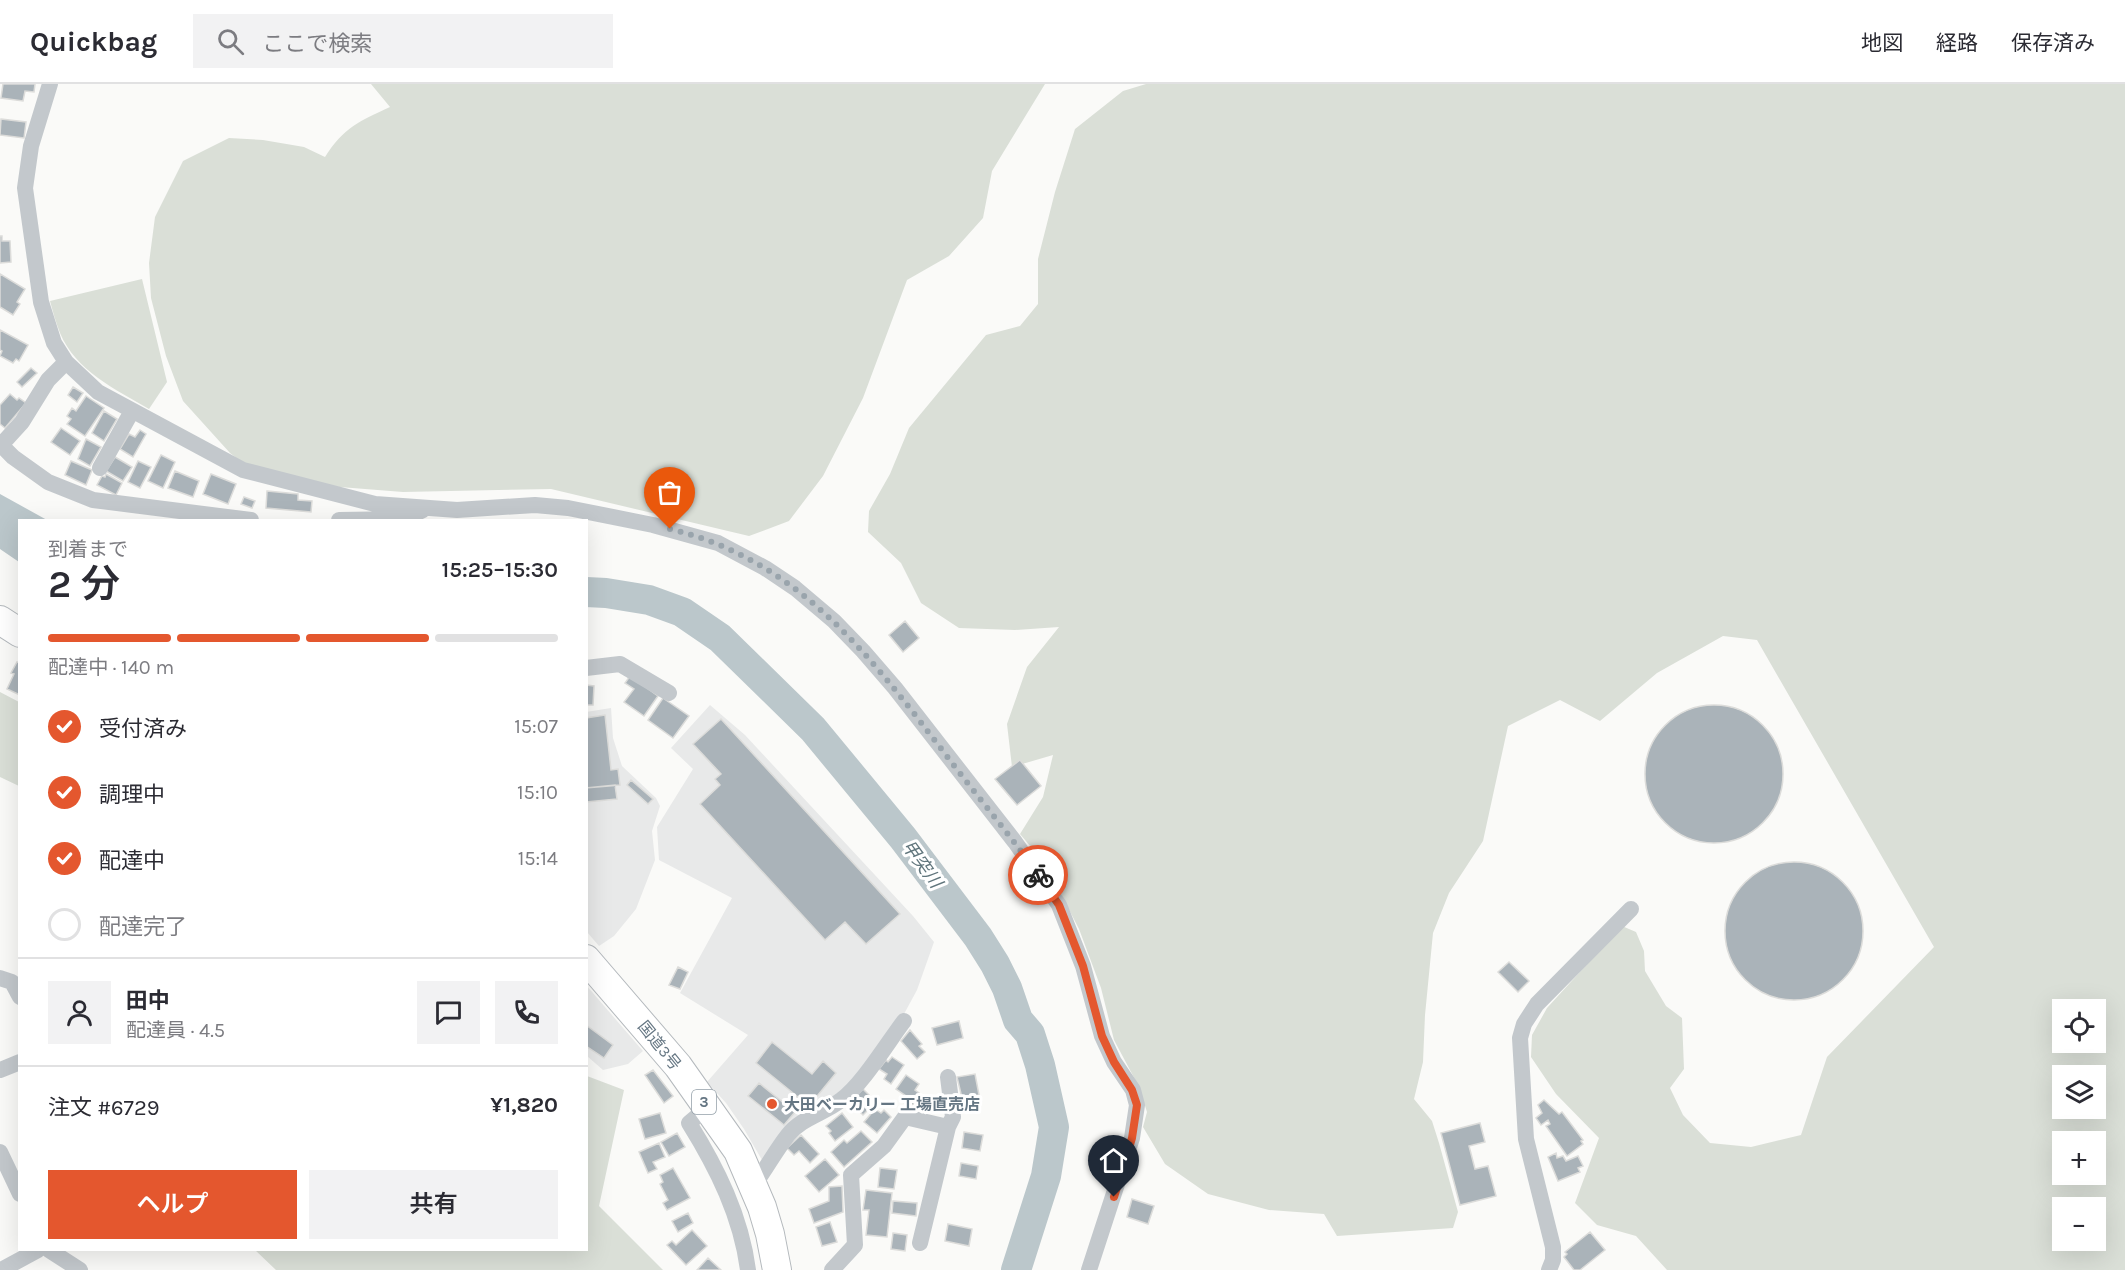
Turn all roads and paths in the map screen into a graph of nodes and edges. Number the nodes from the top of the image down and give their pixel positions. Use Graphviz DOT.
graph roads {
  1 [pos="50,84"];
  2 [pos="66,362"];
  3 [pos="132,411"];
  4 [pos="0,445"];
  5 [pos="100,468"];
  6 [pos="424,509"];
  7 [pos="243,519"];
  8 [pos="360,519"];
  9 [pos="404,519"];
  10 [pos="404,519"];
  11 [pos="0,620"];
  12 [pos="18,632"];
  13 [pos="588,668"];
  14 [pos="669,693"];
  15 [pos="1631,909"];
  16 [pos="588,961"];
  17 [pos="0,978"];
  18 [pos="18,994"];
  19 [pos="904,1021"];
  20 [pos="18,1063"];
  21 [pos="0,1070"];
  22 [pos="948,1077"];
  23 [pos="708,1107"];
  24 [pos="948,1127"];
  25 [pos="0,1152"];
  26 [pos="754,1185"];
  27 [pos="18,1190"];
  28 [pos="920,1243"];
  29 [pos="36,1251"];
  30 [pos="47,1251"];
  31 [pos="49,1251"];
  32 [pos="1,1270"];
  33 [pos="55,1270"];
  34 [pos="80,1270"];
  35 [pos="748,1270"];
  36 [pos="777,1270"];
  37 [pos="832,1270"];
  38 [pos="1089,1270"];
  39 [pos="1549,1270"];
  1 -- 2 [label="street"];
  2 -- 3 [label="street"];
  2 -- 4 [label="street"];
  3 -- 5 [label="street"];
  3 -- 6 [label="street"];
  4 -- 7 [label="street"];
  6 -- 9 [label="street"];
  6 -- 38 [label="street"];
  8 -- 10 [label="street"];
  11 -- 12 [label="highway"];
  13 -- 14 [label="street"];
  15 -- 39 [label="street"];
  16 -- 23 [label="highway, 国道3号 / 3"];
  17 -- 18 [label="street"];
  19 -- 26 [label="street"];
  20 -- 21 [label="street"];
  22 -- 24 [label="street"];
  23 -- 26 [label="highway, 国道3号 / 3"];
  23 -- 35 [label="street"];
  24 -- 28 [label="street"];
  24 -- 37 [label="street"];
  25 -- 27 [label="street"];
  26 -- 36 [label="highway, 国道3号 / 3"];
  29 -- 32 [label="street"];
  30 -- 33 [label="street"];
  31 -- 34 [label="street"];
}
